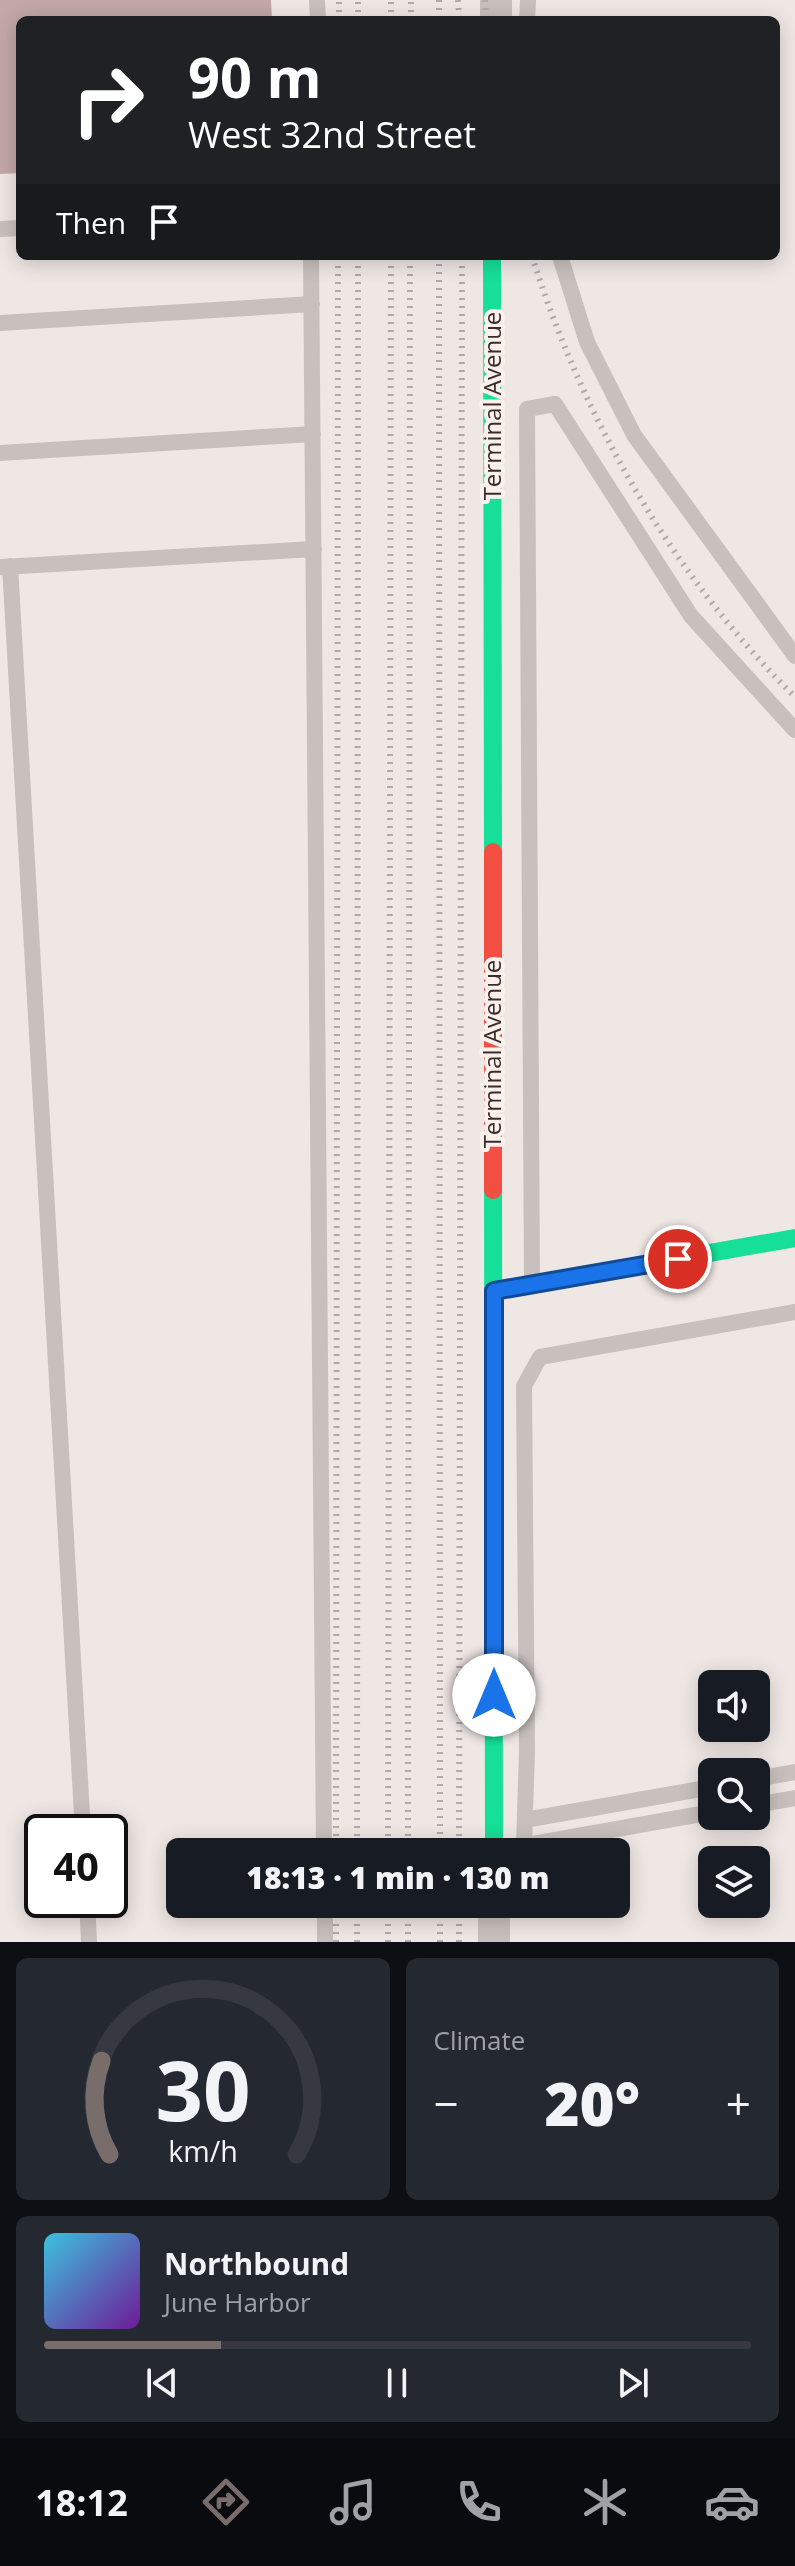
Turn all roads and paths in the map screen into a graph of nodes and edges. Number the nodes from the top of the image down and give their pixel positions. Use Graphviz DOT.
graph roads {
  1 [pos="311,260"];
  2 [pos="492,260"];
  3 [pos="561,260"];
  4 [pos="312,304"];
  5 [pos="0,323"];
  6 [pos="313,434"];
  7 [pos="0,453"];
  8 [pos="314,549"];
  9 [pos="5,566"];
  10 [pos="795,656"];
  11 [pos="795,730"];
  12 [pos="795,1238"];
  13 [pos="532,1285"];
  14 [pos="494,1291"];
  15 [pos="795,1312"];
  16 [pos="795,1772"];
  17 [pos="770,1776"];
  18 [pos="698,1789"];
  19 [pos="795,1798"];
  20 [pos="770,1802"];
  21 [pos="82,1814"];
  22 [pos="698,1814"];
  23 [pos="525,1820"];
  24 [pos="324,1838"];
  25 [pos="494,1838"];
  26 [pos="524,1838"];
  27 [pos="564,1838"];
  28 [pos="88,1918"];
  29 [pos="325,1918"];
  30 [pos="494,1918"];
  31 [pos="89,1942"];
  32 [pos="325,1942"];
  33 [pos="494,1942"];
  1 -- 4 [label="lane"];
  2 -- 14 [label="street, Terminal Avenue"];
  3 -- 10 [label="lane"];
  4 -- 5 [label="lane"];
  4 -- 6 [label="lane"];
  6 -- 7 [label="lane"];
  6 -- 8 [label="lane"];
  8 -- 9 [label="lane"];
  8 -- 24 [label="lane"];
  9 -- 21 [label="lane"];
  11 -- 13 [label="lane"];
  12 -- 13 [label="street"];
  13 -- 14 [label="street"];
  14 -- 25 [label="street, Terminal Avenue"];
  15 -- 23 [label="lane"];
  16 -- 17 [label="lane"];
  18 -- 23 [label="lane"];
  19 -- 20 [label="lane"];
  22 -- 27 [label="lane"];
  23 -- 26 [label="lane"];
  28 -- 31 [label="lane"];
  29 -- 32 [label="lane"];
  30 -- 33 [label="street"];
}
